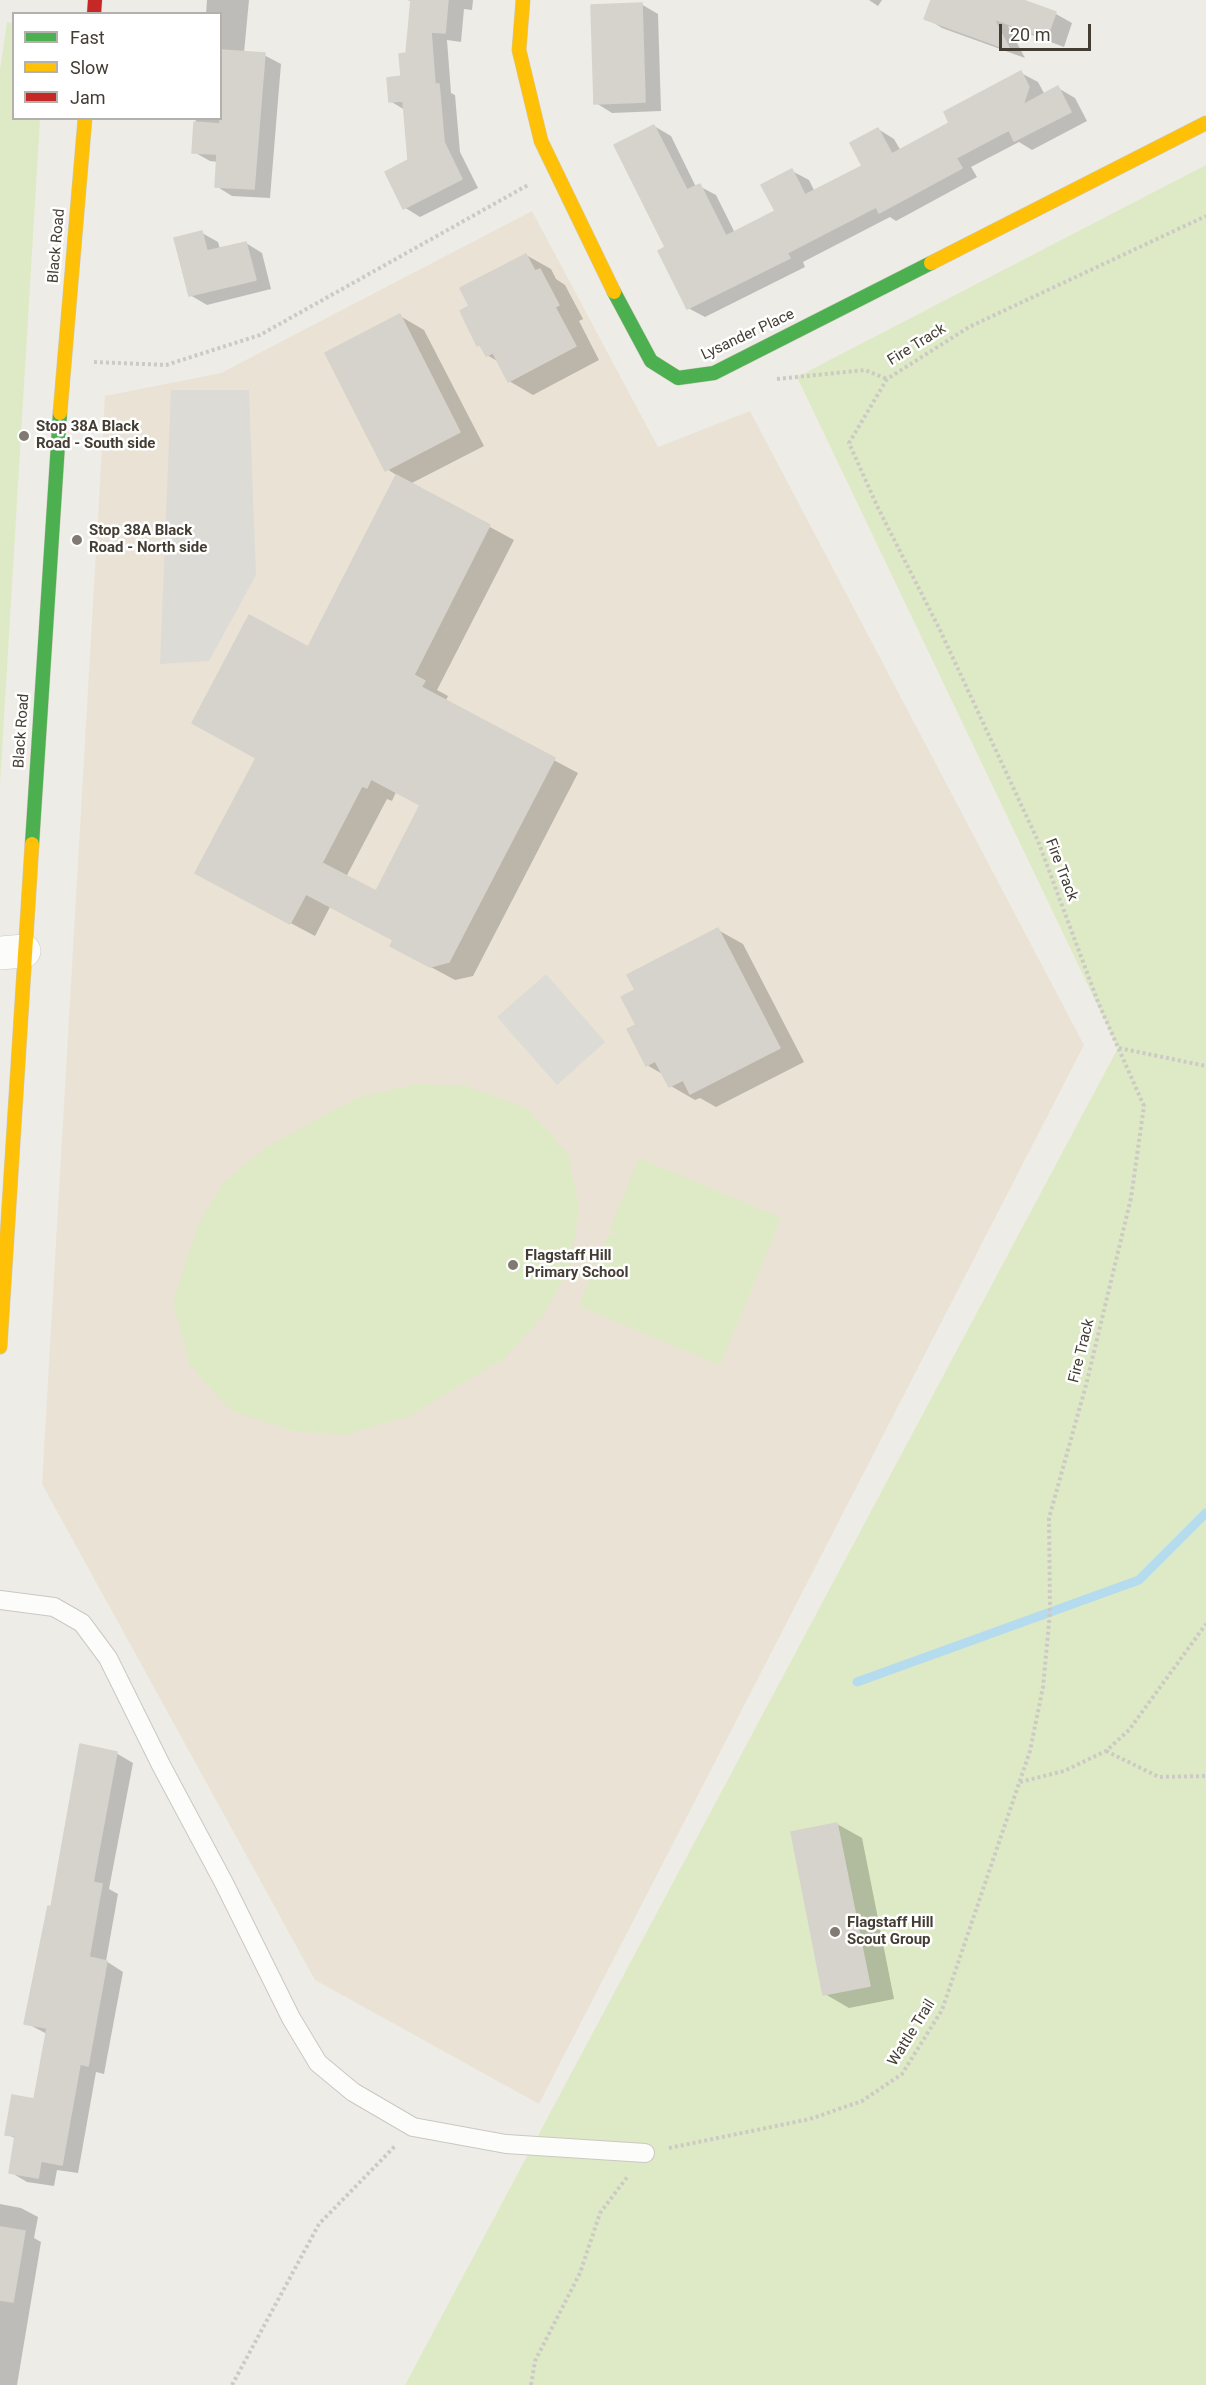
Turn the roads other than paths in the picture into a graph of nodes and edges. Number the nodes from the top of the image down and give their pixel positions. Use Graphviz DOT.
graph roads {
  1 [pos="523,0"];
  2 [pos="85,120"];
  3 [pos="1206,123"];
  4 [pos="12,952"];
  5 [pos="0,1347"];
  6 [pos="0,1600"];
  7 [pos="645,2153"];
  1 -- 3 [label="main road, Lysander Place"];
  2 -- 4 [label="main road, Black Road"];
  4 -- 5 [label="main road, Black Road"];
  6 -- 7 [label="lane"];
}
